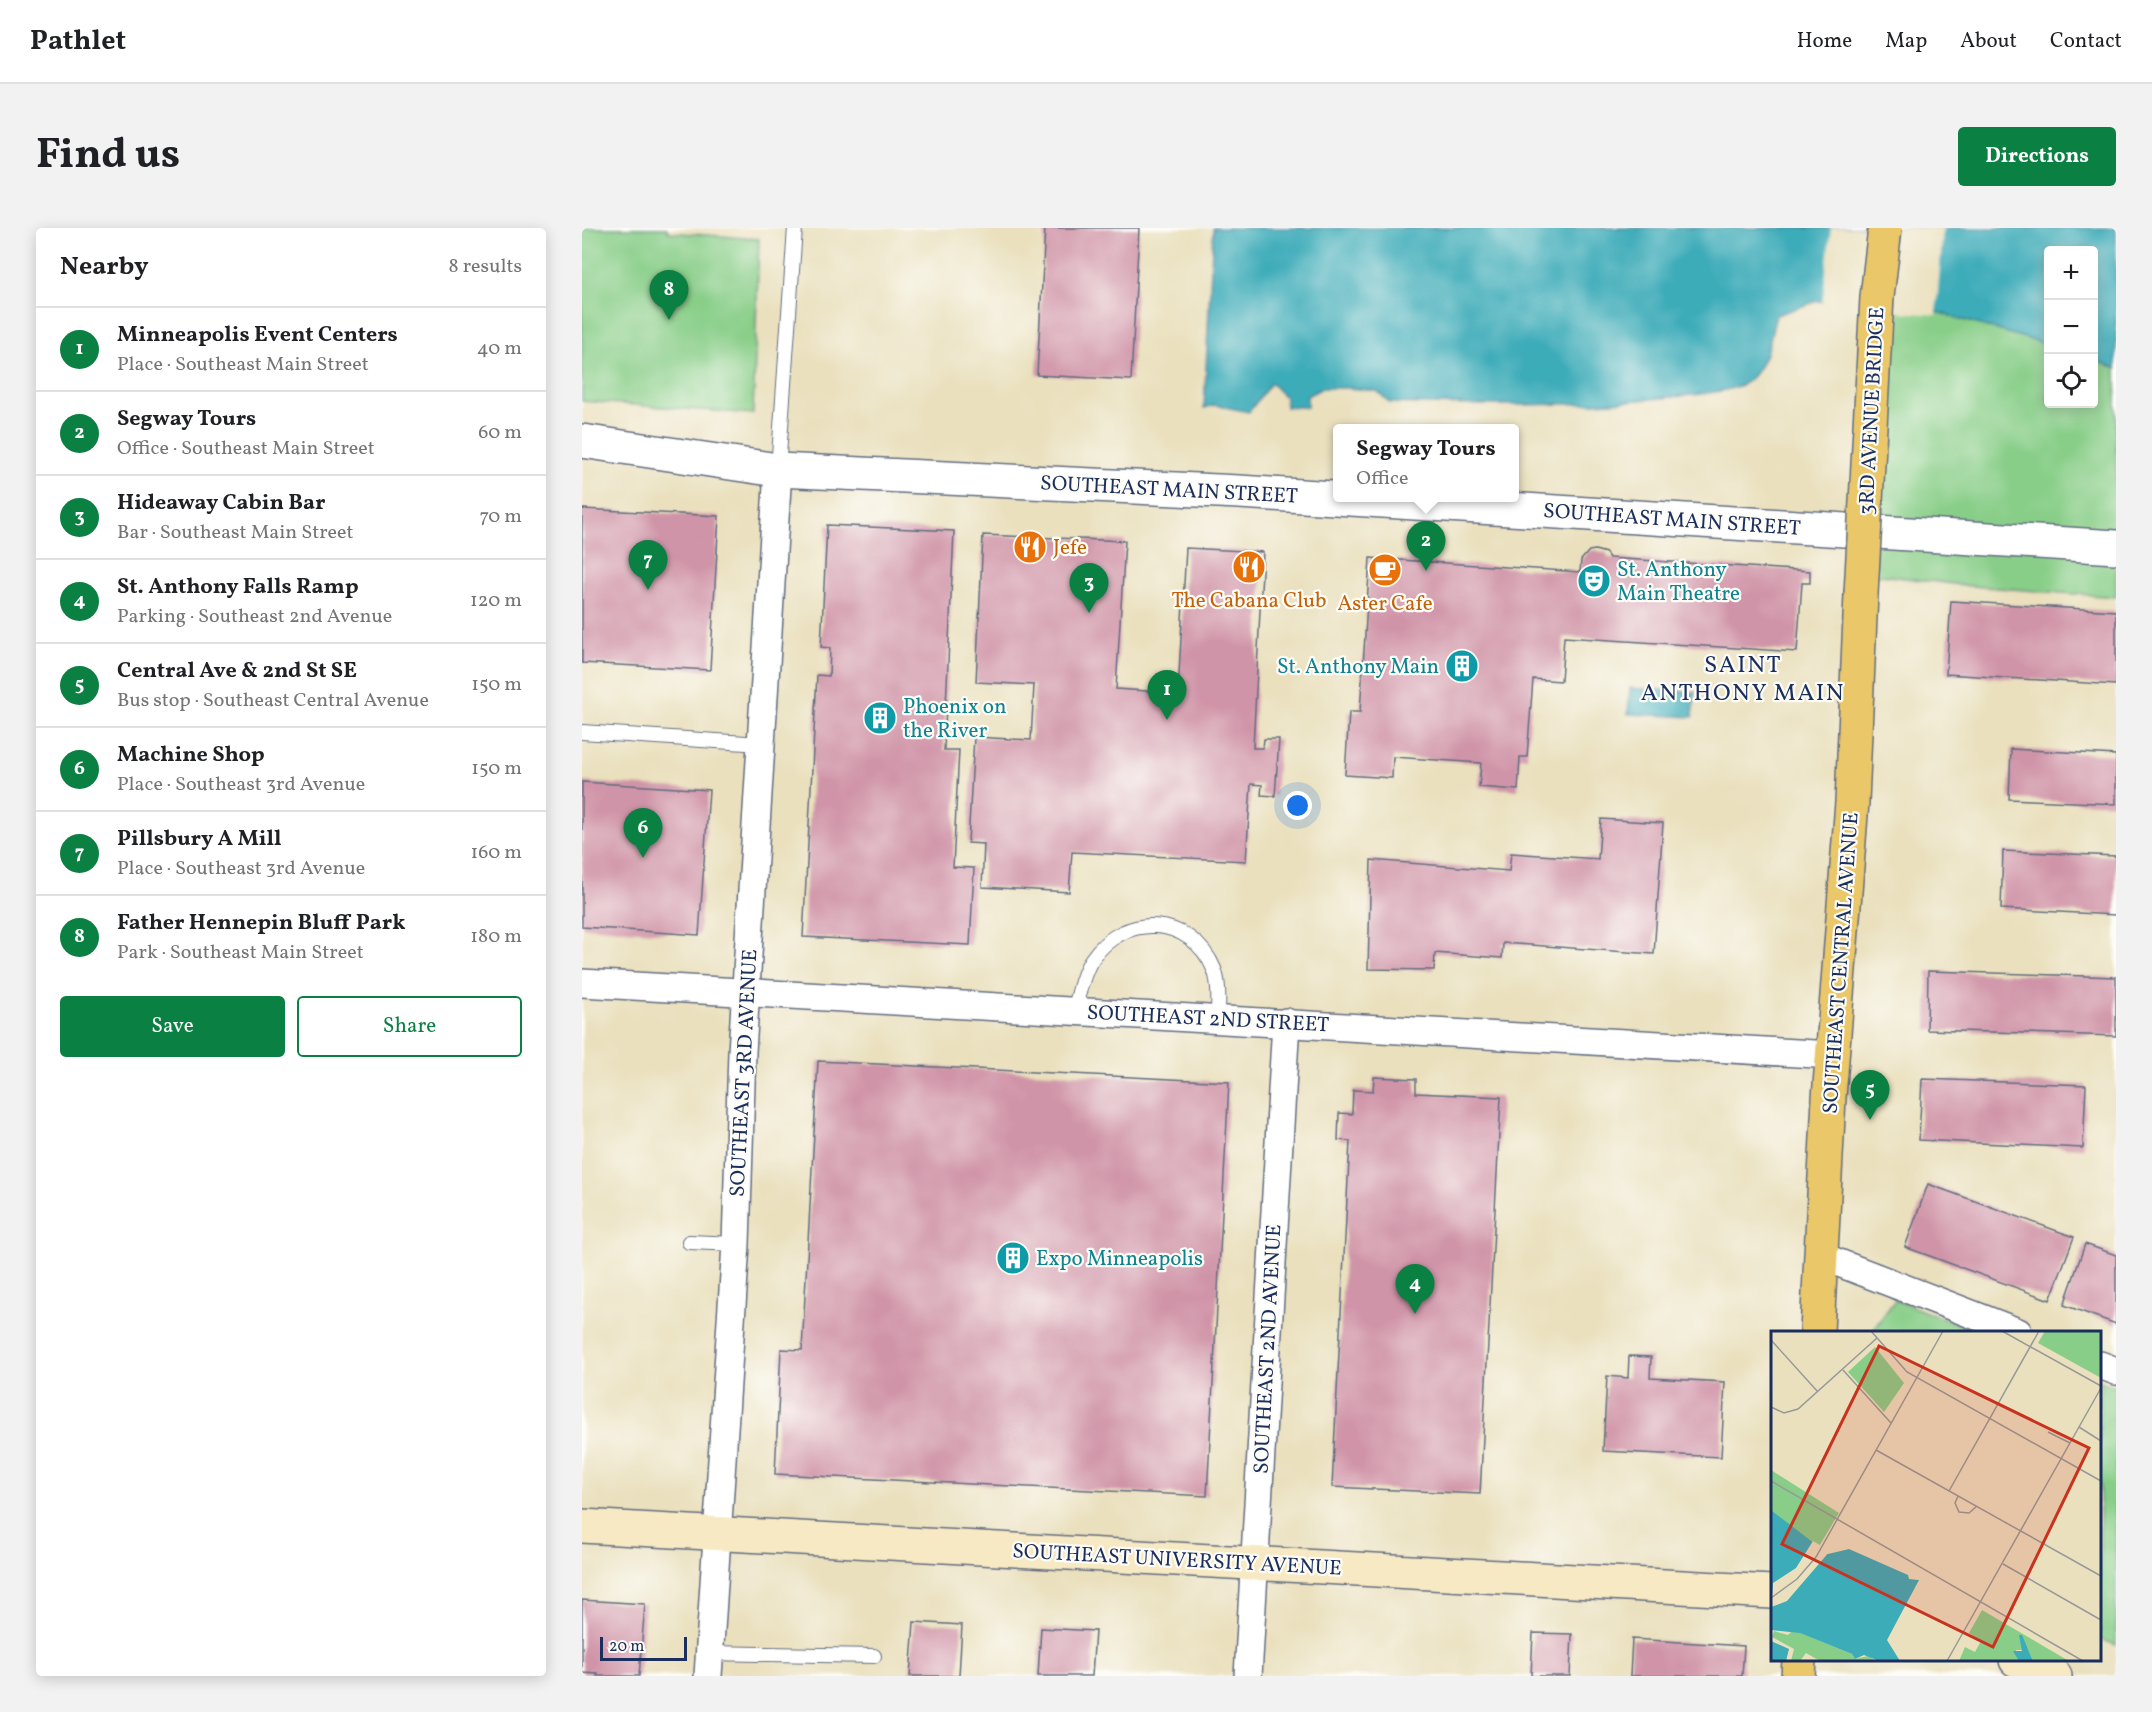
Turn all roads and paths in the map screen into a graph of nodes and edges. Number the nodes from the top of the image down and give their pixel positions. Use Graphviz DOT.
graph roads {
  1 [pos="795,228"];
  2 [pos="1885,228"];
  3 [pos="582,441"];
  4 [pos="778,470"];
  5 [pos="1333,498"];
  6 [pos="1398,502"];
  7 [pos="2116,547"];
  8 [pos="1861,594"];
  9 [pos="582,732"];
  10 [pos="761,744"];
  11 [pos="582,983"];
  12 [pos="747,993"];
  13 [pos="1074,1011"];
  14 [pos="1218,1018"];
  15 [pos="1286,1022"];
  16 [pos="1833,1055"];
  17 [pos="689,1242"];
  18 [pos="736,1244"];
  19 [pos="1821,1256"];
  20 [pos="1817,1331"];
  21 [pos="2015,1331"];
  22 [pos="2101,1365"];
  23 [pos="2116,1371"];
  24 [pos="582,1526"];
  25 [pos="716,1534"];
  26 [pos="1255,1564"];
  27 [pos="1771,1592"];
  28 [pos="874,1656"];
  29 [pos="1799,1661"];
  30 [pos="2021,1661"];
  31 [pos="709,1664"];
  32 [pos="1248,1676"];
  33 [pos="1798,1676"];
  34 [pos="2055,1676"];
  1 -- 4 [label="lane"];
  2 -- 8 [label="main road, 3RD AVENUE BRIDGE, bridge"];
  3 -- 4 [label="street, SOUTHEAST MAIN STREET"];
  4 -- 5 [label="street, SOUTHEAST MAIN STREET"];
  4 -- 10 [label="street, SOUTHEAST 3RD AVENUE"];
  6 -- 7 [label="street, SOUTHEAST MAIN STREET"];
  8 -- 16 [label="main road, SOUTHEAST CENTRAL AVENUE"];
  9 -- 10 [label="lane"];
  10 -- 12 [label="street, SOUTHEAST 3RD AVENUE"];
  11 -- 12 [label="street, SOUTHEAST 2ND STREET"];
  12 -- 13 [label="street, SOUTHEAST 2ND STREET"];
  12 -- 18 [label="street, SOUTHEAST 3RD AVENUE"];
  13 -- 14 [label="street, SOUTHEAST 2ND STREET"];
  13 -- 14 [label="lane"];
  14 -- 15 [label="street, SOUTHEAST 2ND STREET"];
  15 -- 16 [label="street, SOUTHEAST 2ND STREET"];
  15 -- 26 [label="street, SOUTHEAST 2ND AVENUE"];
  16 -- 19 [label="main road, SOUTHEAST CENTRAL AVENUE"];
  17 -- 18 [label="lane"];
  18 -- 25 [label="street, SOUTHEAST 3RD AVENUE"];
  19 -- 20 [label="main road, SOUTHEAST CENTRAL AVENUE"];
  19 -- 21 [label="street"];
  22 -- 23 [label="street"];
  24 -- 25 [label="main road, SOUTHEAST UNIVERSITY AVENUE"];
  25 -- 26 [label="main road, SOUTHEAST UNIVERSITY AVENUE"];
  25 -- 31 [label="street, SOUTHEAST 3RD AVENUE"];
  26 -- 27 [label="main road, SOUTHEAST UNIVERSITY AVENUE"];
  26 -- 32 [label="street, SOUTHEAST 2ND AVENUE"];
  28 -- 31 [label="lane"];
  29 -- 33 [label="main road"];
  30 -- 34 [label="main road"];
}
